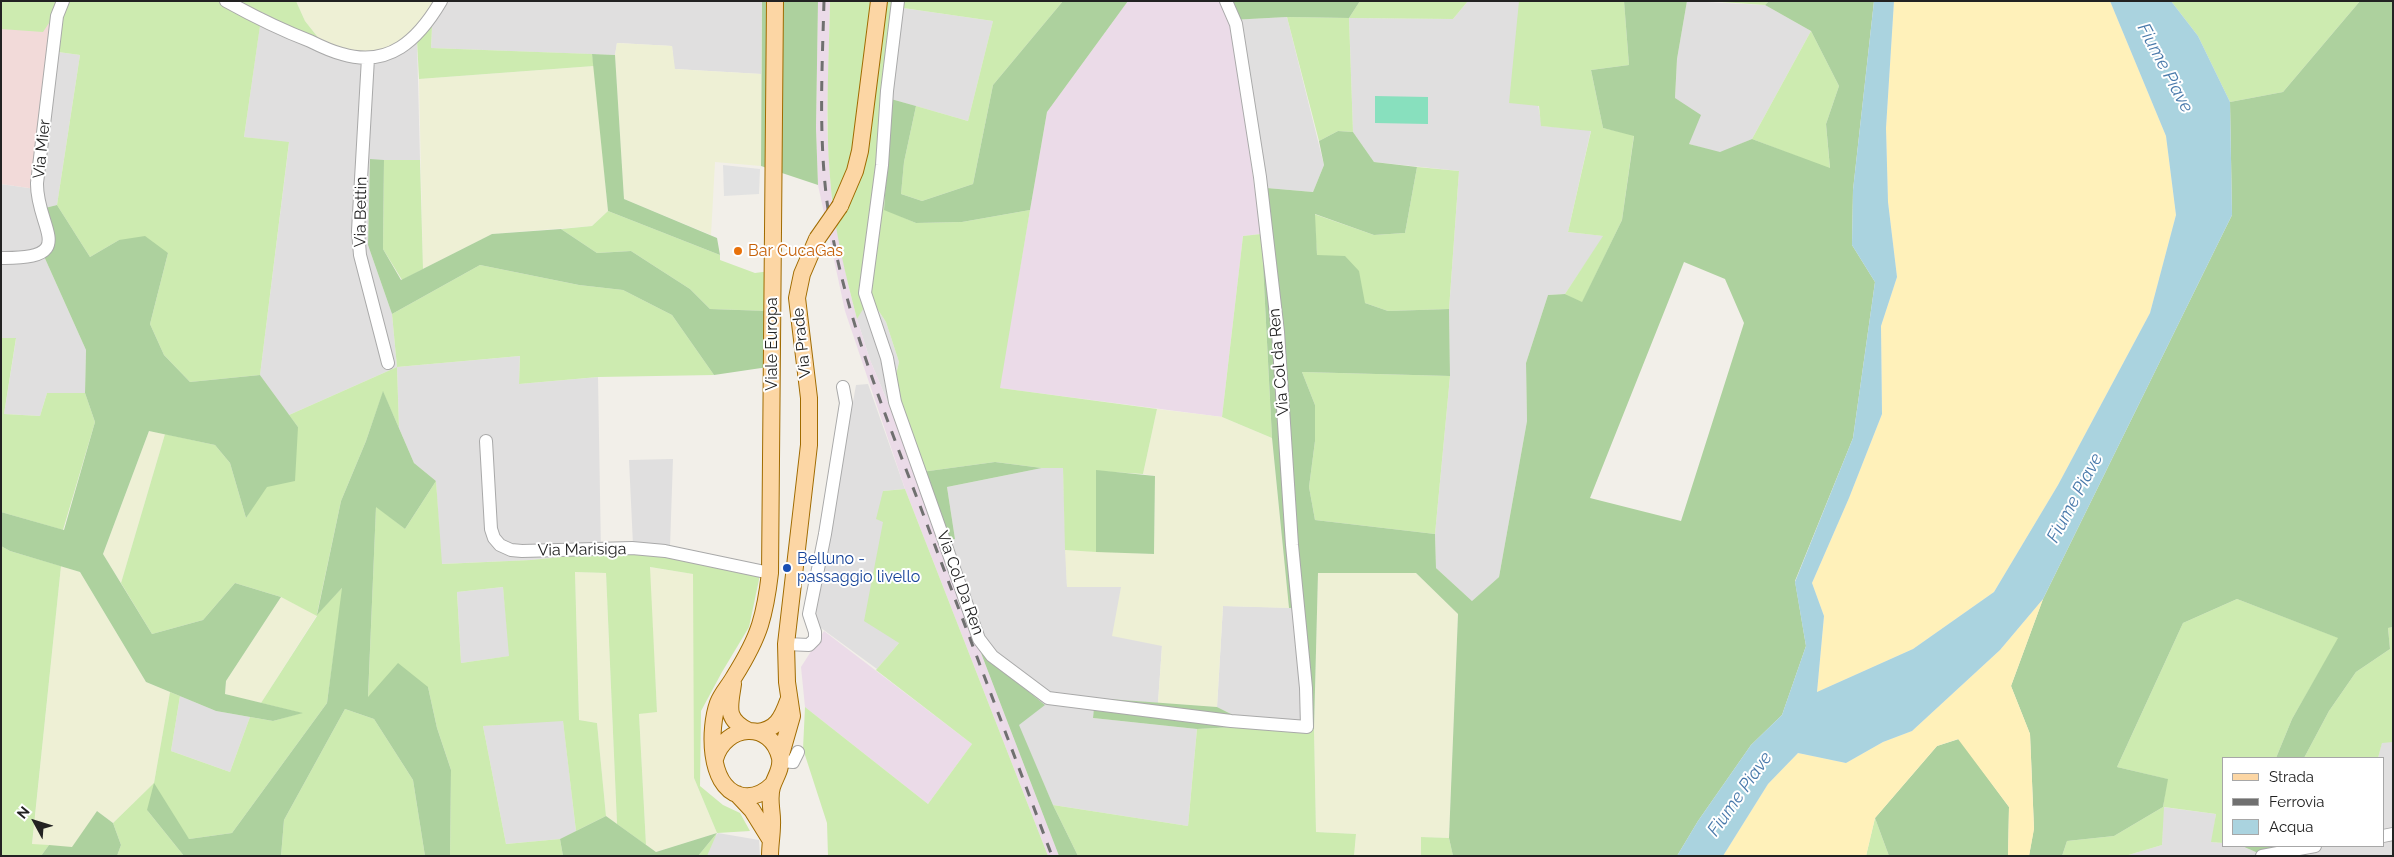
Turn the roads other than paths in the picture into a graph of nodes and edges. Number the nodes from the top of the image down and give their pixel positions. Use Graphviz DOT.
graph roads {
  1 [pos="63,1"];
  2 [pos="226,1"];
  3 [pos="441,1"];
  4 [pos="775,1"];
  5 [pos="879,1"];
  6 [pos="898,1"];
  7 [pos="1226,1"];
  8 [pos="368,58"];
  9 [pos="1,258"];
  10 [pos="388,363"];
  11 [pos="843,387"];
  12 [pos="486,441"];
  13 [pos="770,573"];
  14 [pos="786,644"];
  15 [pos="733,680"];
  16 [pos="789,699"];
  17 [pos="1307,726"];
  18 [pos="753,732"];
  19 [pos="798,752"];
  20 [pos="715,760"];
  21 [pos="780,760"];
  22 [pos="773,784"];
  23 [pos="737,794"];
  24 [pos="770,839"];
  25 [pos="2310,847"];
  26 [pos="770,856"];
  27 [pos="2262,856"];
  1 -- 9 [label="street, Via Mier"];
  2 -- 8 [label="street"];
  3 -- 8 [label="street"];
  4 -- 13 [label="main road, Viale Europa"];
  5 -- 14 [label="main road, Via Prade, bridge"];
  6 -- 17 [label="street, Via Col Da Ren"];
  7 -- 17 [label="street, Via Col da Ren"];
  8 -- 10 [label="street, Via Bettin"];
  11 -- 14 [label="street"];
  12 -- 13 [label="street, Via Marisiga"];
  13 -- 15 [label="main road, Viale Europa"];
  14 -- 16 [label="main road, Via Prade"];
  15 -- 18 [label="main road, Viale Europa"];
  15 -- 20 [label="main road, Viale Europa"];
  16 -- 18 [label="main road, Via Prade"];
  16 -- 21 [label="main road, Via Prade"];
  18 -- 20 [label="main road"];
  18 -- 21 [label="main road"];
  19 -- 21 [label="street"];
  20 -- 23 [label="main road"];
  21 -- 22 [label="main road"];
  22 -- 23 [label="main road"];
  22 -- 24 [label="main road"];
  23 -- 24 [label="main road"];
  24 -- 26 [label="main road"];
  25 -- 27 [label="street"];
}
